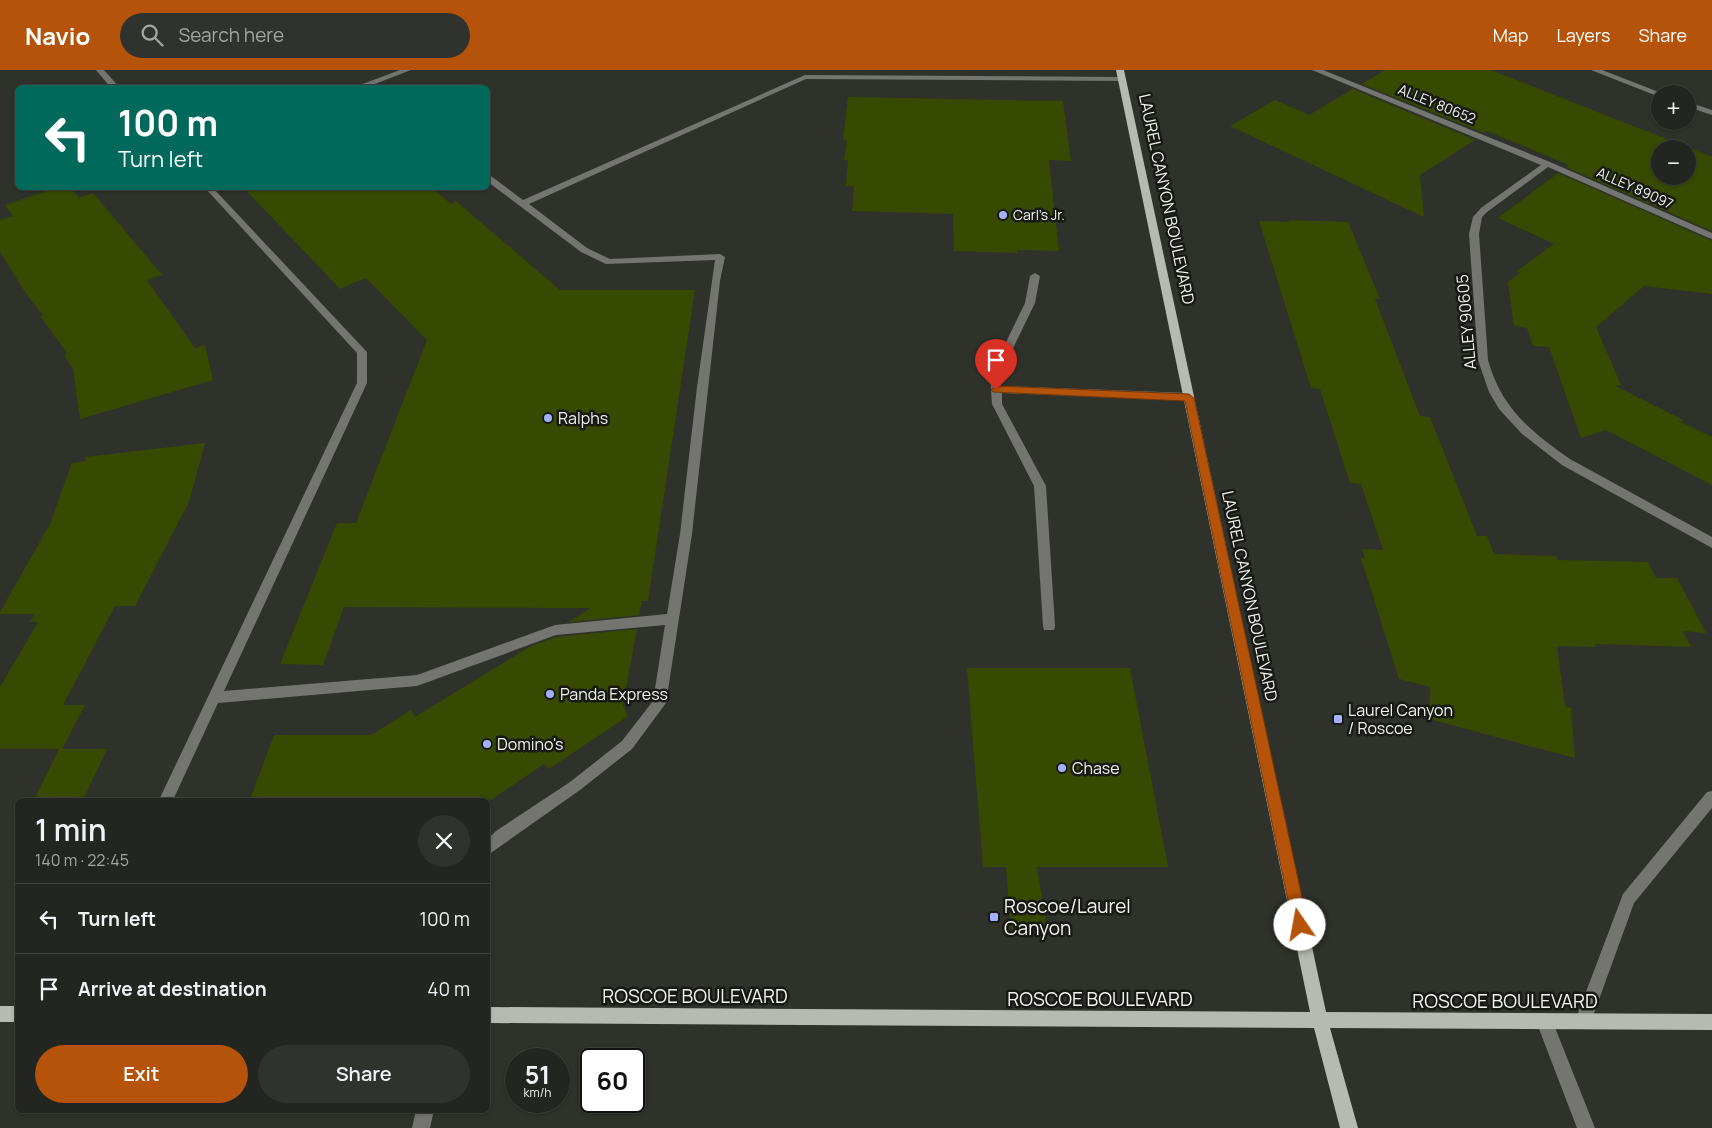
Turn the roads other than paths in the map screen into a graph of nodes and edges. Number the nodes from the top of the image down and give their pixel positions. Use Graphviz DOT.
graph roads {
  1 [pos="100,70"];
  2 [pos="406,70"];
  3 [pos="1316,70"];
  4 [pos="1597,70"];
  5 [pos="1121,75"];
  6 [pos="113,85"];
  7 [pos="364,85"];
  8 [pos="1651,91"];
  9 [pos="1696,107"];
  10 [pos="1712,113"];
  11 [pos="1547,164"];
  12 [pos="490,180"];
  13 [pos="211,190"];
  14 [pos="522,204"];
  15 [pos="1712,236"];
  16 [pos="1036,276"];
  17 [pos="996,390"];
  18 [pos="1189,398"];
  19 [pos="1712,544"];
  20 [pos="671,619"];
  21 [pos="1049,626"];
  22 [pos="214,698"];
  23 [pos="167,798"];
  24 [pos="1712,798"];
  25 [pos="490,846"];
  26 [pos="0,1014"];
  27 [pos="15,1014"];
  28 [pos="490,1015"];
  29 [pos="1320,1021"];
  30 [pos="1544,1021"];
  31 [pos="1583,1021"];
  32 [pos="1712,1022"];
  33 [pos="424,1113"];
  34 [pos="421,1128"];
  35 [pos="1349,1128"];
  36 [pos="1586,1128"];
  1 -- 6 [label="street"];
  2 -- 7 [label="street"];
  3 -- 11 [label="street, ALLEY 80652"];
  4 -- 8 [label="street"];
  5 -- 14 [label="street"];
  5 -- 18 [label="main road, LAUREL CANYON BOULEVARD"];
  9 -- 10 [label="street"];
  11 -- 15 [label="street, ALLEY 89097"];
  11 -- 19 [label="street, ALLEY 90605"];
  12 -- 14 [label="street"];
  13 -- 22 [label="street"];
  14 -- 20 [label="street"];
  16 -- 17 [label="street"];
  17 -- 18 [label="street"];
  17 -- 21 [label="street"];
  18 -- 29 [label="main road, LAUREL CANYON BOULEVARD"];
  20 -- 22 [label="street"];
  20 -- 25 [label="street"];
  22 -- 23 [label="street"];
  24 -- 31 [label="street"];
  26 -- 27 [label="main road"];
  28 -- 29 [label="main road, ROSCOE BOULEVARD"];
  29 -- 30 [label="main road, ROSCOE BOULEVARD"];
  29 -- 35 [label="main road, LAUREL CANYON BOULEVARD"];
  30 -- 31 [label="main road, ROSCOE BOULEVARD"];
  30 -- 36 [label="street"];
  31 -- 32 [label="main road, ROSCOE BOULEVARD"];
  33 -- 34 [label="street"];
}
